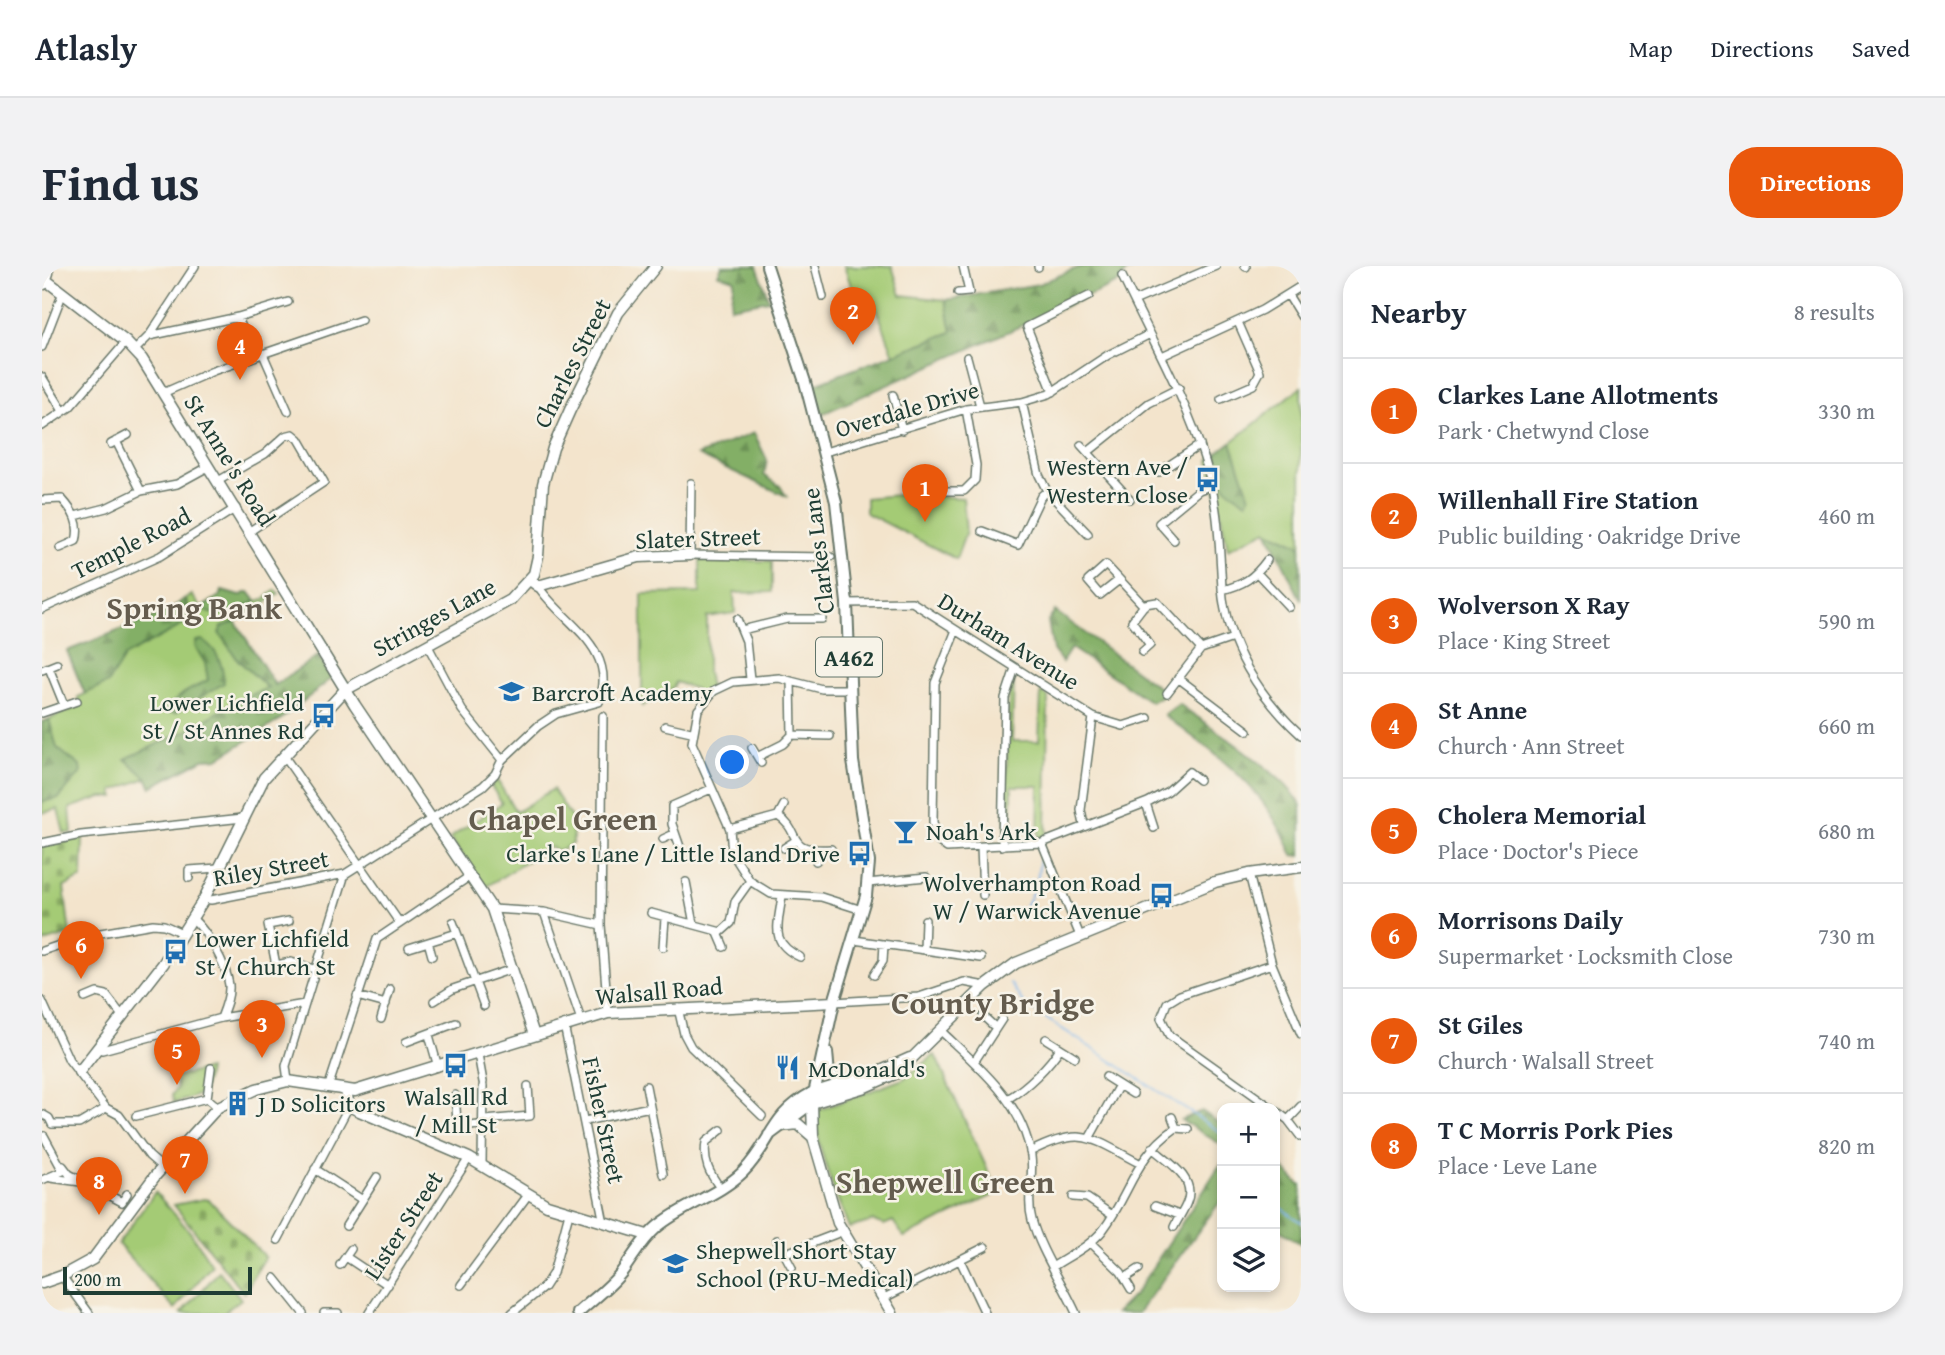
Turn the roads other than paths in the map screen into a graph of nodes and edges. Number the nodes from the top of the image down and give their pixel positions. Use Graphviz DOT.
graph roads {
  1 [pos="45,266"];
  2 [pos="195,266"];
  3 [pos="656,266"];
  4 [pos="767,266"];
  5 [pos="815,266"];
  6 [pos="963,266"];
  7 [pos="1216,266"];
  8 [pos="1122,276"];
  9 [pos="44,283"];
  10 [pos="1301,286"];
  11 [pos="958,293"];
  12 [pos="62,295"];
  13 [pos="1289,295"];
  14 [pos="1088,296"];
  15 [pos="822,297"];
  16 [pos="1133,300"];
  17 [pos="288,302"];
  18 [pos="1301,316"];
  19 [pos="239,317"];
  20 [pos="361,320"];
  21 [pos="1238,322"];
  22 [pos="1150,334"];
  23 [pos="149,336"];
  24 [pos="126,342"];
  25 [pos="42,346"];
  26 [pos="135,350"];
  27 [pos="263,354"];
  28 [pos="253,356"];
  29 [pos="1162,356"];
  30 [pos="978,362"];
  31 [pos="42,377"];
  32 [pos="1179,388"];
  33 [pos="1053,392"];
  34 [pos="163,393"];
  35 [pos="897,399"];
  36 [pos="1221,399"];
  37 [pos="1022,402"];
  38 [pos="980,406"];
  39 [pos="966,409"];
  40 [pos="63,411"];
  41 [pos="288,411"];
  42 [pos="42,426"];
  43 [pos="902,430"];
  44 [pos="128,435"];
  45 [pos="1081,445"];
  46 [pos="1200,445"];
  47 [pos="553,448"];
  48 [pos="825,452"];
  49 [pos="1088,452"];
  50 [pos="208,467"];
  51 [pos="1159,472"];
  52 [pos="218,481"];
  53 [pos="691,483"];
  54 [pos="1212,485"];
  55 [pos="141,491"];
  56 [pos="911,491"];
  57 [pos="1047,491"];
  58 [pos="1129,493"];
  59 [pos="42,500"];
  60 [pos="236,508"];
  61 [pos="75,516"];
  62 [pos="250,531"];
  63 [pos="982,531"];
  64 [pos="1087,534"];
  65 [pos="1174,540"];
  66 [pos="60,548"];
  67 [pos="690,555"];
  68 [pos="831,557"];
  69 [pos="1266,560"];
  70 [pos="1257,573"];
  71 [pos="1119,580"];
  72 [pos="534,583"];
  73 [pos="1222,590"];
  74 [pos="847,603"];
  75 [pos="1144,606"];
  76 [pos="1289,607"];
  77 [pos="42,609"];
  78 [pos="737,619"];
  79 [pos="822,619"];
  80 [pos="742,630"];
  81 [pos="956,630"];
  82 [pos="1233,638"];
  83 [pos="428,646"];
  84 [pos="1200,649"];
  85 [pos="1142,652"];
  86 [pos="57,664"];
  87 [pos="1015,668"];
  88 [pos="46,669"];
  89 [pos="1178,678"];
  90 [pos="750,679"];
  91 [pos="791,681"];
  92 [pos="851,689"];
  93 [pos="345,690"];
  94 [pos="1167,693"];
  95 [pos="77,701"];
  96 [pos="64,705"];
  97 [pos="42,713"];
  98 [pos="1093,717"];
  99 [pos="1147,718"];
  100 [pos="612,722"];
  101 [pos="665,726"];
  102 [pos="1248,731"];
  103 [pos="691,732"];
  104 [pos="1301,734"];
  105 [pos="792,735"];
  106 [pos="830,736"];
  107 [pos="752,748"];
  108 [pos="285,756"];
  109 [pos="502,760"];
  110 [pos="1199,780"];
  111 [pos="710,789"];
  112 [pos="1146,803"];
  113 [pos="784,805"];
  114 [pos="778,816"];
  115 [pos="243,818"];
  116 [pos="433,820"];
  117 [pos="1084,825"];
  118 [pos="1154,828"];
  119 [pos="730,829"];
  120 [pos="674,834"];
  121 [pos="663,839"];
  122 [pos="795,841"];
  123 [pos="42,843"];
  124 [pos="1042,843"];
  125 [pos="1002,846"];
  126 [pos="680,847"];
  127 [pos="981,847"];
  128 [pos="784,848"];
  129 [pos="831,849"];
  130 [pos="817,850"];
  131 [pos="816,861"];
  132 [pos="362,866"];
  133 [pos="1301,867"];
  134 [pos="218,868"];
  135 [pos="345,874"];
  136 [pos="1249,874"];
  137 [pos="470,876"];
  138 [pos="926,877"];
  139 [pos="189,878"];
  140 [pos="750,881"];
  141 [pos="686,883"];
  142 [pos="868,883"];
  143 [pos="782,895"];
  144 [pos="983,895"];
  145 [pos="204,899"];
  146 [pos="492,909"];
  147 [pos="862,910"];
  148 [pos="544,912"];
  149 [pos="651,913"];
  150 [pos="192,918"];
  151 [pos="665,918"];
  152 [pos="925,920"];
  153 [pos="289,921"];
  154 [pos="400,922"];
  155 [pos="453,922"];
  156 [pos="694,924"];
  157 [pos="601,925"];
  158 [pos="182,933"];
  159 [pos="457,933"];
  160 [pos="718,933"];
  161 [pos="1080,936"];
  162 [pos="854,940"];
  163 [pos="884,944"];
  164 [pos="429,945"];
  165 [pos="663,947"];
  166 [pos="724,947"];
  167 [pos="409,948"];
  168 [pos="925,950"];
  169 [pos="42,951"];
  170 [pos="432,956"];
  171 [pos="800,957"];
  172 [pos="981,958"];
  173 [pos="1272,964"];
  174 [pos="512,969"];
  175 [pos="317,970"];
  176 [pos="874,975"];
  177 [pos="472,981"];
  178 [pos="985,986"];
  179 [pos="390,989"];
  180 [pos="357,996"];
  181 [pos="85,998"];
  182 [pos="42,1001"];
  183 [pos="434,1001"];
  184 [pos="834,1002"];
  185 [pos="305,1004"];
  186 [pos="386,1004"];
  187 [pos="484,1006"];
  188 [pos="678,1008"];
  189 [pos="608,1013"];
  190 [pos="983,1016"];
  191 [pos="122,1017"];
  192 [pos="221,1017"];
  193 [pos="382,1019"];
  194 [pos="1002,1019"];
  195 [pos="581,1020"];
  196 [pos="456,1023"];
  197 [pos="564,1025"];
  198 [pos="996,1028"];
  199 [pos="942,1032"];
  200 [pos="1301,1034"];
  201 [pos="429,1035"];
  202 [pos="534,1035"];
  203 [pos="827,1039"];
  204 [pos="1046,1039"];
  205 [pos="406,1042"];
  206 [pos="97,1048"];
  207 [pos="1060,1048"];
  208 [pos="478,1054"];
  209 [pos="916,1055"];
  210 [pos="1075,1057"];
  211 [pos="974,1062"];
  212 [pos="438,1067"];
  213 [pos="211,1068"];
  214 [pos="79,1072"];
  215 [pos="1106,1077"];
  216 [pos="288,1081"];
  217 [pos="844,1083"];
  218 [pos="1119,1085"];
  219 [pos="528,1086"];
  220 [pos="646,1086"];
  221 [pos="328,1088"];
  222 [pos="346,1091"];
  223 [pos="1133,1094"];
  224 [pos="455,1095"];
  225 [pos="207,1097"];
  226 [pos="812,1098"];
  227 [pos="1009,1098"];
  228 [pos="495,1101"];
  229 [pos="485,1102"];
  230 [pos="1265,1103"];
  231 [pos="1301,1105"];
  232 [pos="349,1106"];
  233 [pos="218,1107"];
  234 [pos="650,1107"];
  235 [pos="106,1108"];
  236 [pos="42,1114"];
  237 [pos="1280,1114"];
  238 [pos="136,1116"];
  239 [pos="762,1116"];
  240 [pos="1172,1117"];
  241 [pos="1288,1120"];
  242 [pos="585,1121"];
  243 [pos="485,1122"];
  244 [pos="52,1124"];
  245 [pos="779,1127"];
  246 [pos="1176,1128"];
  247 [pos="1188,1129"];
  248 [pos="720,1130"];
  249 [pos="769,1135"];
  250 [pos="43,1136"];
  251 [pos="813,1137"];
  252 [pos="1090,1137"];
  253 [pos="1301,1137"];
  254 [pos="1152,1148"];
  255 [pos="1030,1152"];
  256 [pos="469,1158"];
  257 [pos="1139,1163"];
  258 [pos="482,1165"];
  259 [pos="63,1166"];
  260 [pos="163,1168"];
  261 [pos="316,1169"];
  262 [pos="663,1174"];
  263 [pos="377,1177"];
  264 [pos="46,1179"];
  265 [pos="87,1182"];
  266 [pos="720,1189"];
  267 [pos="528,1195"];
  268 [pos="1073,1197"];
  269 [pos="361,1199"];
  270 [pos="123,1201"];
  271 [pos="1156,1206"];
  272 [pos="569,1213"];
  273 [pos="1112,1215"];
  274 [pos="1179,1215"];
  275 [pos="604,1223"];
  276 [pos="346,1226"];
  277 [pos="1174,1227"];
  278 [pos="841,1233"];
  279 [pos="647,1236"];
  280 [pos="278,1240"];
  281 [pos="778,1240"];
  282 [pos="1091,1243"];
  283 [pos="985,1247"];
  284 [pos="351,1249"];
  285 [pos="786,1253"];
  286 [pos="346,1258"];
  287 [pos="960,1260"];
  288 [pos="340,1265"];
  289 [pos="1054,1266"];
  290 [pos="792,1268"];
  291 [pos="1139,1269"];
  292 [pos="62,1276"];
  293 [pos="275,1278"];
  294 [pos="1125,1278"];
  295 [pos="42,1283"];
  296 [pos="293,1285"];
  297 [pos="388,1285"];
  298 [pos="461,1285"];
  299 [pos="1131,1289"];
  300 [pos="284,1290"];
  301 [pos="884,1298"];
  302 [pos="89,1313"];
  303 [pos="303,1313"];
  304 [pos="324,1313"];
  305 [pos="338,1313"];
  306 [pos="369,1313"];
  307 [pos="512,1313"];
  308 [pos="578,1313"];
  309 [pos="892,1313"];
  310 [pos="985,1313"];
  311 [pos="1076,1313"];
  1 -- 9 [label="street"];
  2 -- 23 [label="street"];
  3 -- 47 [label="street, Charles Street"];
  4 -- 48 [label="main road, Clarkes Lane / A462"];
  5 -- 15 [label="street"];
  6 -- 11 [label="street"];
  7 -- 16 [label="street"];
  8 -- 16 [label="street"];
  9 -- 12 [label="street, St Anne's Road"];
  10 -- 13 [label="street"];
  12 -- 24 [label="street, St Anne's Road"];
  12 -- 25 [label="street"];
  13 -- 18 [label="street"];
  13 -- 21 [label="street"];
  14 -- 33 [label="street"];
  16 -- 22 [label="street"];
  17 -- 19 [label="street"];
  19 -- 23 [label="street"];
  19 -- 28 [label="street"];
  20 -- 27 [label="street"];
  21 -- 29 [label="street"];
  21 -- 36 [label="street"];
  22 -- 29 [label="street"];
  22 -- 33 [label="street, Overdale Drive"];
  23 -- 26 [label="street"];
  24 -- 26 [label="street, St Anne's Road"];
  24 -- 40 [label="street"];
  26 -- 34 [label="street, St Anne's Road"];
  27 -- 28 [label="street"];
  27 -- 41 [label="street"];
  28 -- 34 [label="street"];
  29 -- 32 [label="street"];
  30 -- 38 [label="street"];
  31 -- 40 [label="street"];
  32 -- 46 [label="street"];
  32 -- 49 [label="street"];
  33 -- 37 [label="street, Overdale Drive"];
  34 -- 50 [label="street, St Anne's Road"];
  35 -- 43 [label="street"];
  37 -- 38 [label="street, Overdale Drive"];
  37 -- 57 [label="street"];
  38 -- 39 [label="street, Overdale Drive"];
  39 -- 43 [label="street, Overdale Drive"];
  39 -- 56 [label="street"];
  40 -- 42 [label="street"];
  43 -- 48 [label="street, Overdale Drive"];
  44 -- 55 [label="street"];
  45 -- 49 [label="street"];
  46 -- 51 [label="street"];
  46 -- 54 [label="street"];
  47 -- 72 [label="street, Stringes Lane"];
  48 -- 74 [label="main road, Clarkes Lane / A462"];
  49 -- 58 [label="street"];
  50 -- 52 [label="street, St Anne's Road"];
  50 -- 55 [label="street"];
  52 -- 60 [label="street, St Anne's Road"];
  52 -- 62 [label="street"];
  53 -- 67 [label="street"];
  54 -- 65 [label="street"];
  54 -- 73 [label="street"];
  55 -- 61 [label="street"];
  57 -- 63 [label="street"];
  57 -- 64 [label="street"];
  59 -- 61 [label="street"];
  60 -- 62 [label="street, St Anne's Road"];
  60 -- 77 [label="street, Temple Road"];
  61 -- 66 [label="street"];
  62 -- 93 [label="street, St Anne's Road"];
  67 -- 68 [label="street, Slater Street"];
  67 -- 72 [label="street, Slater Street"];
  69 -- 70 [label="street"];
  70 -- 73 [label="street"];
  70 -- 76 [label="street"];
  71 -- 75 [label="street"];
  72 -- 83 [label="street, Stringes Lane"];
  72 -- 109 [label="street, Riley Street"];
  73 -- 82 [label="street"];
  74 -- 81 [label="street, Durham Avenue"];
  74 -- 92 [label="main road, Clarkes Lane / A462"];
  75 -- 84 [label="street"];
  75 -- 85 [label="street"];
  78 -- 80 [label="street"];
  79 -- 80 [label="street"];
  80 -- 90 [label="street"];
  81 -- 87 [label="street, Durham Avenue"];
  81 -- 127 [label="street"];
  82 -- 84 [label="street"];
  82 -- 104 [label="street"];
  83 -- 93 [label="street, Stringes Lane"];
  83 -- 109 [label="street"];
  84 -- 89 [label="street"];
  86 -- 88 [label="street"];
  87 -- 98 [label="street, Durham Avenue"];
  87 -- 125 [label="street"];
  88 -- 96 [label="street"];
  89 -- 94 [label="street"];
  89 -- 102 [label="street"];
  90 -- 91 [label="street"];
  90 -- 103 [label="street"];
  91 -- 92 [label="street"];
  91 -- 105 [label="street"];
  92 -- 142 [label="main road, Clarkes Lane / A462"];
  93 -- 108 [label="street, Stringes Lane"];
  93 -- 116 [label="street, St Anne's Road"];
  95 -- 96 [label="street"];
  96 -- 97 [label="street"];
  98 -- 99 [label="street, Durham Avenue"];
  98 -- 117 [label="street"];
  100 -- 157 [label="street"];
  101 -- 103 [label="street"];
  103 -- 111 [label="street"];
  105 -- 106 [label="street"];
  105 -- 107 [label="street"];
  108 -- 115 [label="street, Stringes Lane"];
  108 -- 132 [label="street"];
  109 -- 116 [label="street, Riley Street"];
  110 -- 112 [label="street"];
  111 -- 119 [label="street"];
  111 -- 120 [label="street"];
  112 -- 117 [label="street"];
  112 -- 118 [label="street"];
  113 -- 114 [label="street"];
  114 -- 119 [label="street"];
  114 -- 122 [label="street"];
  115 -- 123 [label="street"];
  115 -- 134 [label="street, Stringes Lane"];
  116 -- 132 [label="street, Riley Street"];
  116 -- 137 [label="street, St Anne's Road"];
  117 -- 124 [label="street"];
  119 -- 140 [label="street"];
  120 -- 121 [label="street"];
  120 -- 126 [label="street"];
  122 -- 128 [label="street"];
  122 -- 130 [label="street"];
  124 -- 125 [label="street"];
  124 -- 161 [label="street"];
  125 -- 127 [label="street"];
  127 -- 144 [label="street"];
  129 -- 130 [label="street"];
  130 -- 131 [label="street"];
  132 -- 135 [label="street, Riley Street"];
  132 -- 154 [label="street"];
  133 -- 136 [label="street"];
  134 -- 139 [label="street"];
  134 -- 145 [label="street, Stringes Lane"];
  135 -- 145 [label="street, Riley Street"];
  135 -- 175 [label="street"];
  136 -- 161 [label="street"];
  136 -- 173 [label="street"];
  137 -- 146 [label="street, St Anne's Road"];
  137 -- 154 [label="street"];
  138 -- 142 [label="street"];
  140 -- 143 [label="street"];
  140 -- 160 [label="street"];
  141 -- 156 [label="street"];
  142 -- 147 [label="main road, Clarkes Lane / A462"];
  143 -- 147 [label="street"];
  143 -- 171 [label="street"];
  145 -- 150 [label="street, Stringes Lane"];
  146 -- 148 [label="street"];
  146 -- 174 [label="street, St Anne's Road"];
  147 -- 162 [label="main road, Clarkes Lane / A462"];
  148 -- 157 [label="street"];
  148 -- 195 [label="street"];
  149 -- 151 [label="street"];
  150 -- 158 [label="street, Stringes Lane"];
  150 -- 192 [label="street"];
  151 -- 156 [label="street"];
  151 -- 165 [label="street"];
  152 -- 168 [label="street"];
  153 -- 175 [label="street"];
  154 -- 180 [label="street"];
  155 -- 159 [label="street"];
  156 -- 160 [label="street"];
  157 -- 189 [label="street"];
  158 -- 169 [label="street"];
  158 -- 191 [label="street, Stringes Lane"];
  159 -- 164 [label="street"];
  159 -- 177 [label="street"];
  160 -- 166 [label="street"];
  161 -- 178 [label="street"];
  162 -- 163 [label="street"];
  162 -- 184 [label="main road, Clarkes Lane / A462"];
  163 -- 168 [label="street"];
  163 -- 176 [label="street"];
  164 -- 167 [label="street"];
  164 -- 170 [label="street"];
  168 -- 172 [label="street"];
  173 -- 200 [label="street"];
  173 -- 230 [label="street"];
  174 -- 177 [label="street"];
  174 -- 202 [label="street, St Anne's Road"];
  175 -- 185 [label="street"];
  177 -- 183 [label="street"];
  177 -- 187 [label="street"];
  178 -- 184 [label="street, Walsall Road"];
  178 -- 199 [label="street"];
  179 -- 186 [label="street"];
  180 -- 186 [label="street"];
  180 -- 221 [label="street"];
  181 -- 191 [label="street"];
  182 -- 214 [label="street"];
  184 -- 188 [label="street, Walsall Road"];
  184 -- 203 [label="main road, A462"];
  185 -- 192 [label="street"];
  185 -- 216 [label="street"];
  186 -- 193 [label="street"];
  188 -- 189 [label="street, Walsall Road"];
  188 -- 239 [label="street"];
  189 -- 195 [label="street, Walsall Road"];
  190 -- 198 [label="street"];
  191 -- 206 [label="street, Stringes Lane"];
  192 -- 206 [label="street"];
  194 -- 198 [label="street"];
  195 -- 197 [label="street, Walsall Road"];
  196 -- 201 [label="street"];
  197 -- 202 [label="street, Walsall Road"];
  197 -- 242 [label="street, Fisher Street"];
  198 -- 211 [label="street"];
  199 -- 209 [label="street"];
  199 -- 211 [label="street"];
  201 -- 205 [label="street"];
  201 -- 212 [label="street"];
  202 -- 208 [label="street, Walsall Road"];
  203 -- 217 [label="main road, A462"];
  203 -- 226 [label="main road, A462"];
  204 -- 207 [label="street"];
  206 -- 214 [label="street, Stringes Lane"];
  207 -- 210 [label="street"];
  207 -- 227 [label="street"];
  208 -- 212 [label="street, Walsall Road"];
  208 -- 229 [label="street"];
  209 -- 217 [label="street"];
  209 -- 226 [label="street"];
  211 -- 227 [label="street"];
  212 -- 222 [label="street, Walsall Road"];
  213 -- 225 [label="street"];
  214 -- 235 [label="street"];
  215 -- 218 [label="street"];
  216 -- 221 [label="street"];
  216 -- 233 [label="street"];
  217 -- 226 [label="street"];
  218 -- 223 [label="street"];
  218 -- 252 [label="street"];
  219 -- 243 [label="street"];
  220 -- 234 [label="street"];
  221 -- 222 [label="street"];
  222 -- 232 [label="street"];
  224 -- 243 [label="street"];
  225 -- 233 [label="street"];
  225 -- 238 [label="street"];
  226 -- 245 [label="main road"];
  226 -- 249 [label="main road"];
  226 -- 251 [label="street"];
  227 -- 255 [label="street"];
  228 -- 229 [label="street"];
  229 -- 243 [label="street"];
  231 -- 241 [label="street"];
  232 -- 256 [label="street"];
  232 -- 261 [label="street"];
  233 -- 260 [label="street"];
  234 -- 242 [label="street"];
  234 -- 262 [label="street"];
  235 -- 244 [label="street"];
  235 -- 260 [label="street"];
  236 -- 244 [label="street"];
  237 -- 241 [label="street"];
  240 -- 246 [label="street"];
  241 -- 253 [label="street"];
  242 -- 275 [label="street, Fisher Street"];
  243 -- 258 [label="street"];
  244 -- 250 [label="street"];
  245 -- 249 [label="main road"];
  245 -- 251 [label="street"];
  246 -- 247 [label="street"];
  246 -- 254 [label="street"];
  248 -- 266 [label="street"];
  249 -- 266 [label="main road"];
  250 -- 259 [label="street"];
  251 -- 278 [label="street"];
  252 -- 255 [label="street"];
  252 -- 257 [label="street"];
  254 -- 257 [label="street"];
  254 -- 274 [label="street"];
  255 -- 289 [label="street"];
  256 -- 258 [label="street"];
  256 -- 297 [label="street, Lister Street"];
  257 -- 273 [label="street"];
  258 -- 267 [label="street"];
  259 -- 264 [label="street"];
  259 -- 265 [label="street"];
  260 -- 292 [label="street"];
  261 -- 269 [label="street"];
  261 -- 280 [label="street"];
  263 -- 269 [label="street"];
  264 -- 265 [label="street"];
  265 -- 270 [label="street"];
  266 -- 279 [label="main road"];
  267 -- 272 [label="street"];
  267 -- 298 [label="street"];
  268 -- 273 [label="street"];
  269 -- 276 [label="street"];
  271 -- 274 [label="street"];
  272 -- 275 [label="street"];
  272 -- 307 [label="street"];
  273 -- 282 [label="street"];
  274 -- 277 [label="street"];
  275 -- 279 [label="street"];
  278 -- 285 [label="street"];
  278 -- 301 [label="street"];
  279 -- 308 [label="main road"];
  281 -- 285 [label="street"];
  282 -- 289 [label="street"];
  282 -- 294 [label="street"];
  283 -- 287 [label="street"];
  284 -- 286 [label="street"];
  285 -- 290 [label="street"];
  286 -- 288 [label="street"];
  286 -- 297 [label="street"];
  287 -- 301 [label="street"];
  287 -- 310 [label="street"];
  289 -- 311 [label="street"];
  291 -- 294 [label="street"];
  292 -- 295 [label="street"];
  292 -- 302 [label="street"];
  293 -- 300 [label="street"];
  294 -- 299 [label="street"];
  296 -- 300 [label="street"];
  297 -- 306 [label="street, Lister Street"];
  300 -- 303 [label="street"];
  301 -- 309 [label="street"];
  304 -- 305 [label="street"];
}
